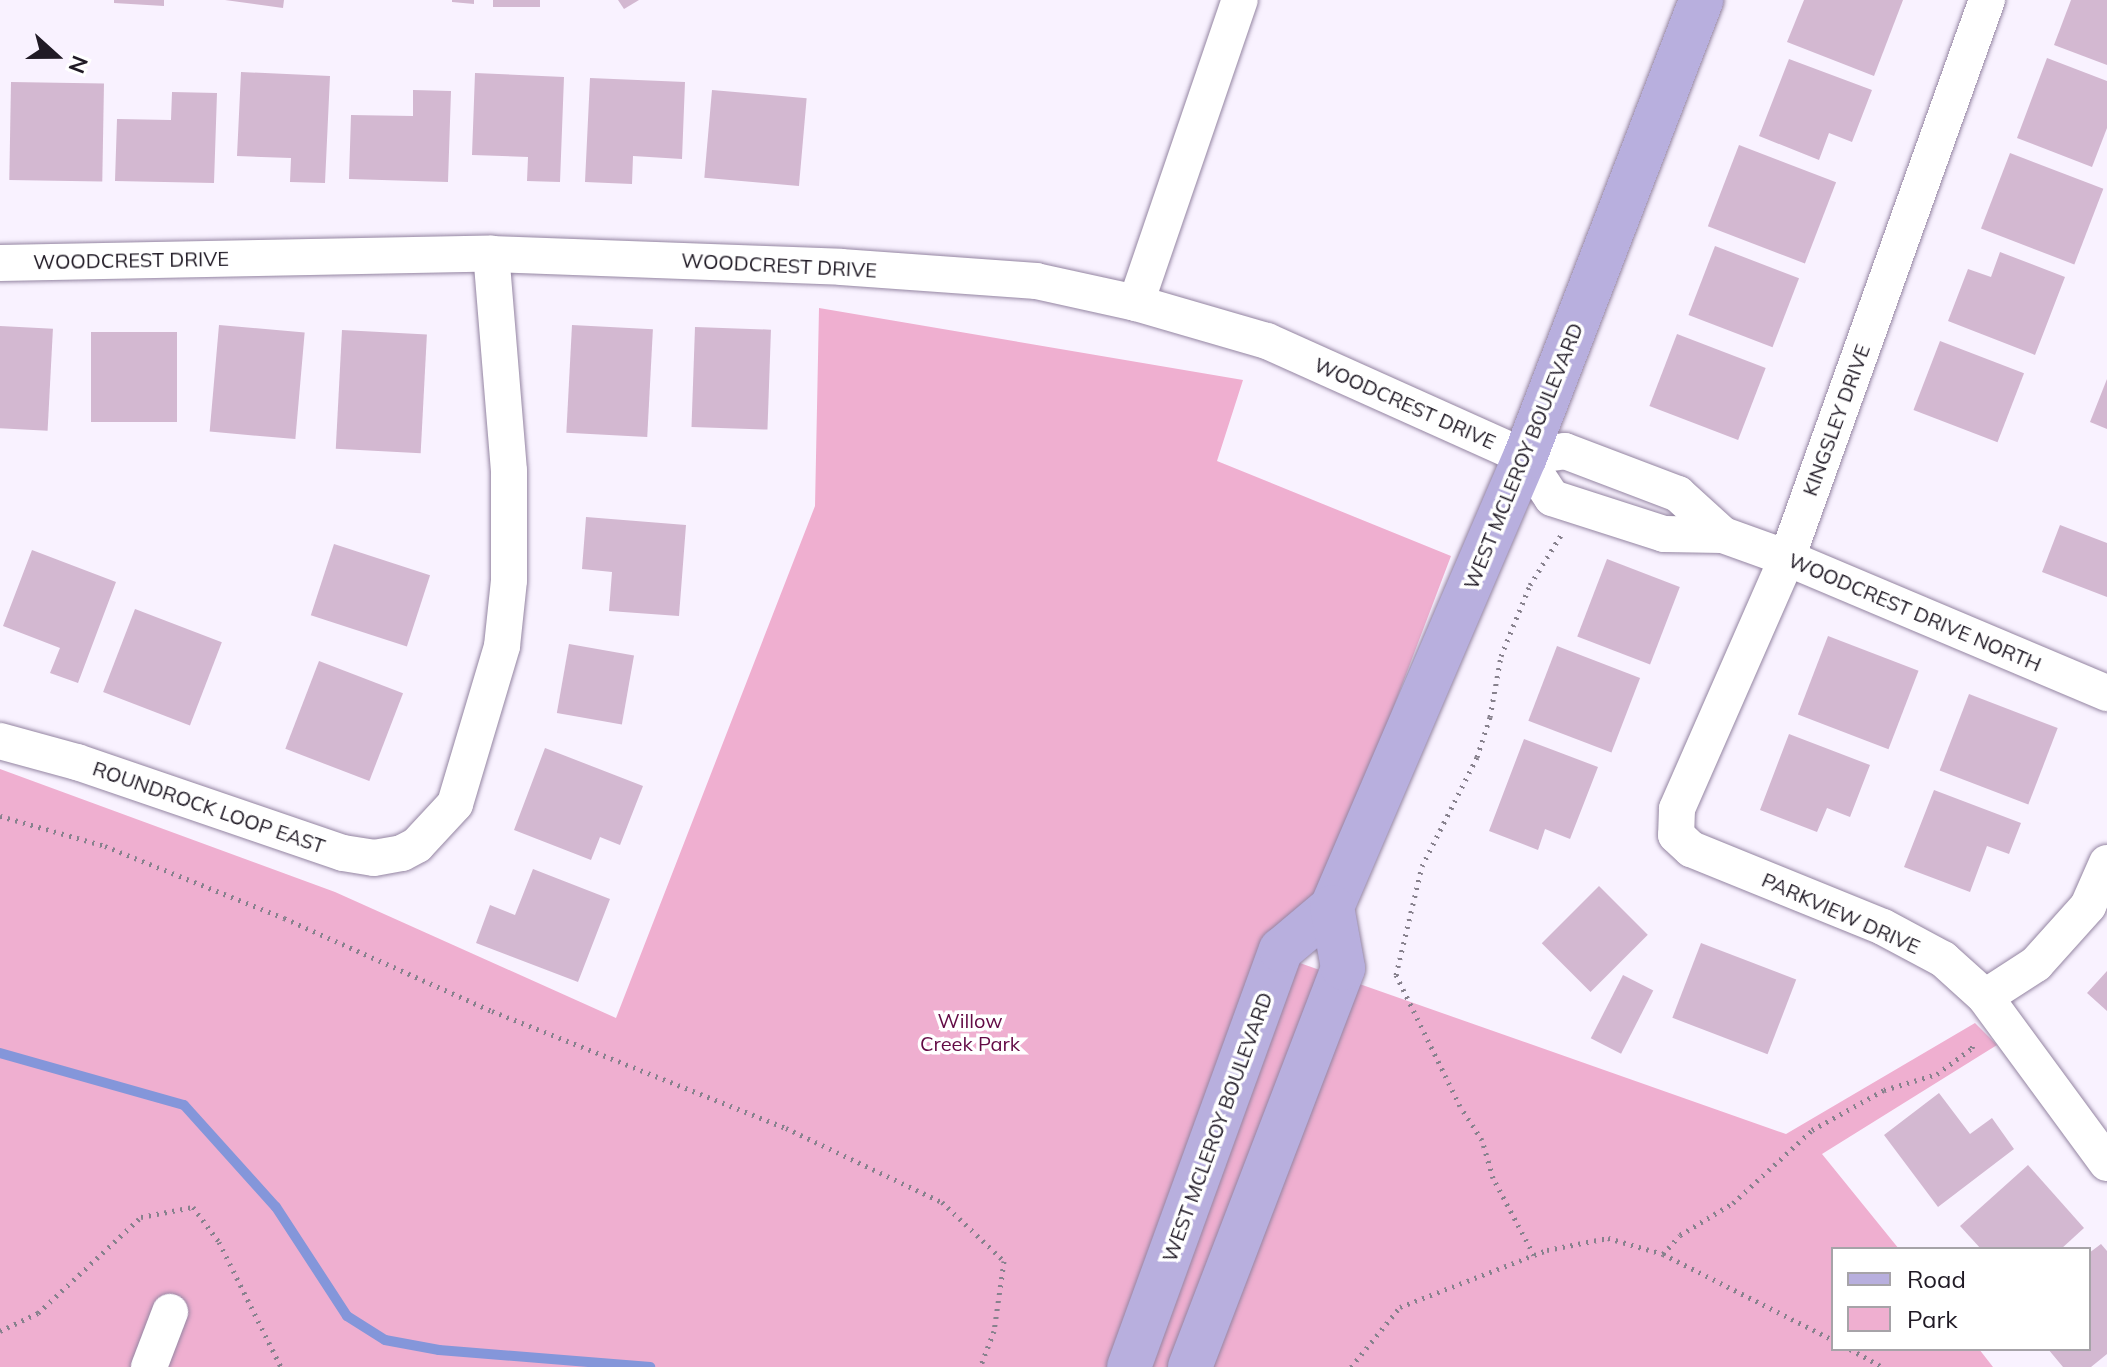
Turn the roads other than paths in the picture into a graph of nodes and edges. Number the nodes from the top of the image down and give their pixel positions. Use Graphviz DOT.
graph roads {
  1 [pos="1240,0"];
  2 [pos="1701,0"];
  3 [pos="1987,0"];
  4 [pos="491,254"];
  5 [pos="0,263"];
  6 [pos="1136,303"];
  7 [pos="1525,457"];
  8 [pos="1723,535"];
  9 [pos="1787,558"];
  10 [pos="2107,693"];
  11 [pos="0,741"];
  12 [pos="1676,835"];
  13 [pos="2107,863"];
  14 [pos="1332,907"];
  15 [pos="1985,997"];
  16 [pos="2107,1163"];
  17 [pos="170,1312"];
  18 [pos="149,1367"];
  19 [pos="1129,1367"];
  20 [pos="1190,1367"];
  1 -- 6 [label="street"];
  2 -- 7 [label="main road, WEST MCLEROY BOULEVARD"];
  3 -- 9 [label="street, KINGSLEY DRIVE"];
  4 -- 5 [label="street, WOODCREST DRIVE"];
  4 -- 6 [label="street, WOODCREST DRIVE"];
  4 -- 11 [label="street, ROUNDROCK LOOP EAST"];
  6 -- 7 [label="street, WOODCREST DRIVE"];
  7 -- 8 [label="street, WOODCREST DRIVE NORTH"];
  7 -- 8 [label="street, WOODCREST DRIVE NORTH"];
  7 -- 14 [label="main road, WEST MCLEROY BOULEVARD"];
  8 -- 9 [label="street, WOODCREST DRIVE NORTH"];
  9 -- 10 [label="street, WOODCREST DRIVE NORTH"];
  9 -- 12 [label="street, KINGSLEY DRIVE"];
  12 -- 15 [label="street, PARKVIEW DRIVE"];
  13 -- 15 [label="street"];
  14 -- 19 [label="main road, WEST MCLEROY BOULEVARD"];
  14 -- 20 [label="main road"];
  15 -- 16 [label="street, PARKVIEW DRIVE"];
  17 -- 18 [label="street"];
}
